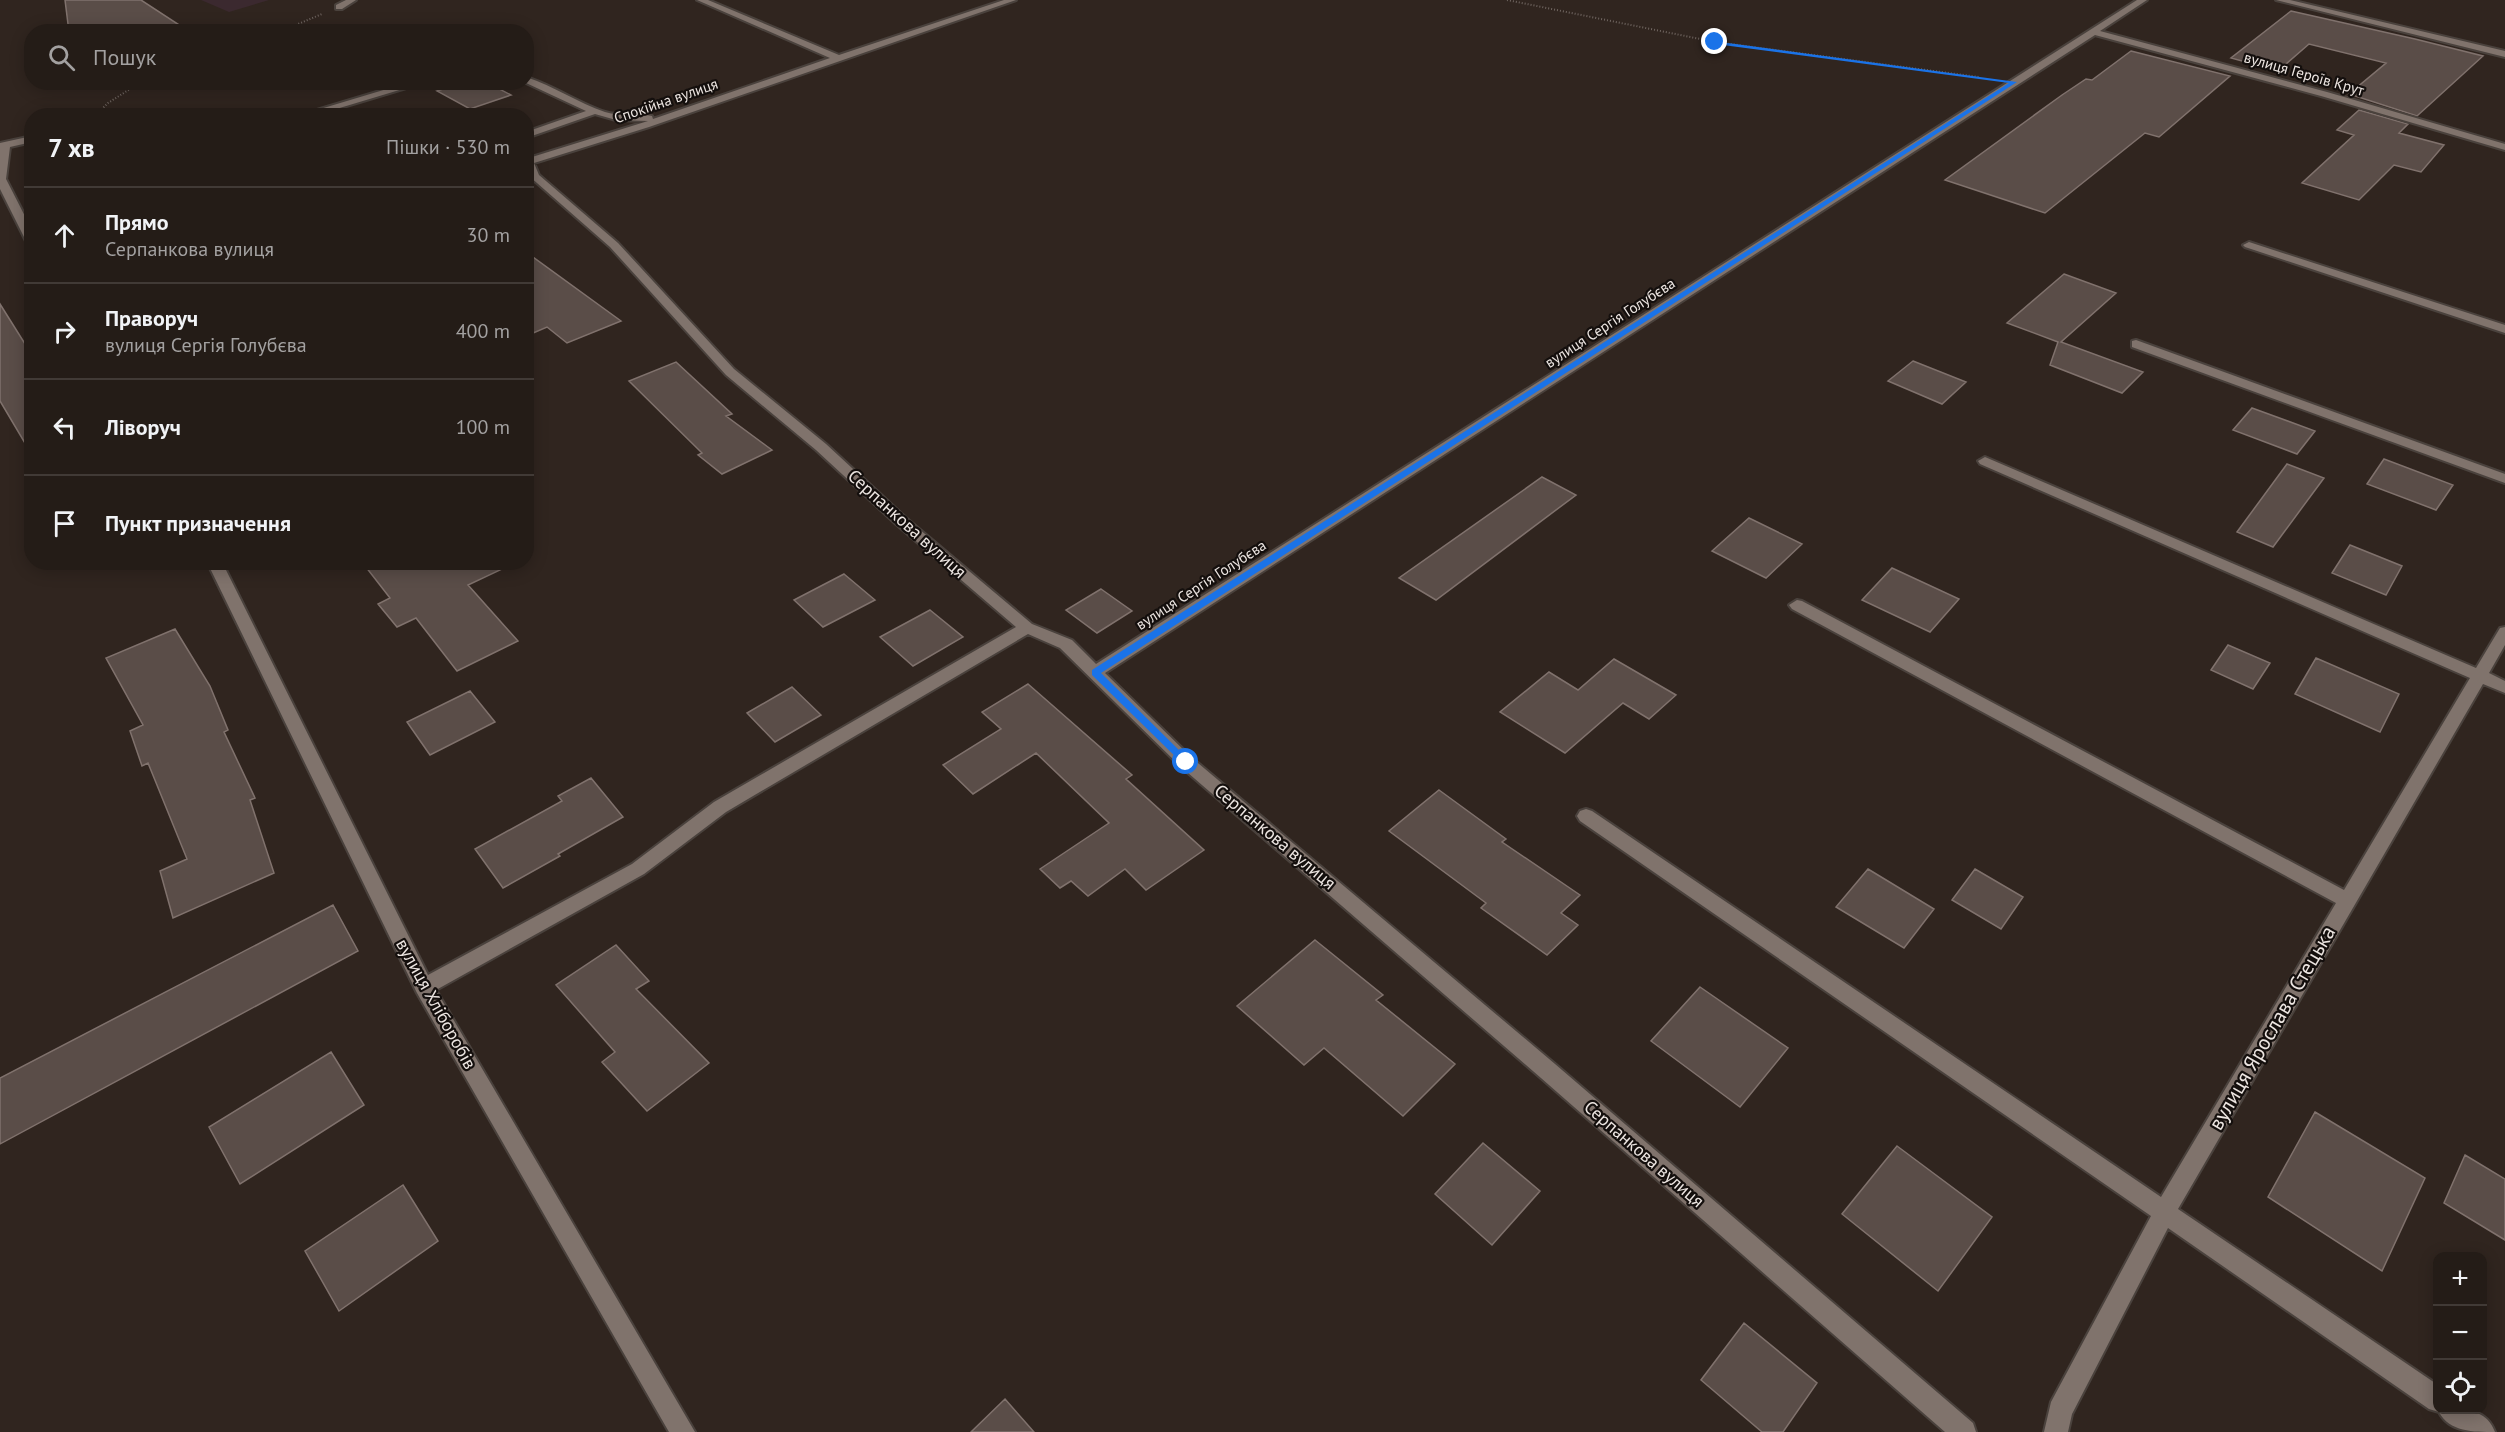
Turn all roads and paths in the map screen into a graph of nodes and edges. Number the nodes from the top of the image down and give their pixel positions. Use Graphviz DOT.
graph roads {
  1 [pos="352,0"];
  2 [pos="701,0"];
  3 [pos="1012,0"];
  4 [pos="1507,0"];
  5 [pos="2143,0"];
  6 [pos="2280,0"];
  7 [pos="339,6"];
  8 [pos="297,24"];
  9 [pos="2094,32"];
  10 [pos="2505,54"];
  11 [pos="839,57"];
  12 [pos="2014,82"];
  13 [pos="534,84"];
  14 [pos="128,90"];
  15 [pos="393,90"];
  16 [pos="103,108"];
  17 [pos="329,108"];
  18 [pos="592,112"];
  19 [pos="670,115"];
  20 [pos="534,132"];
  21 [pos="24,141"];
  22 [pos="2,145"];
  23 [pos="2505,147"];
  24 [pos="534,158"];
  25 [pos="534,176"];
  26 [pos="24,227"];
  27 [pos="2249,245"];
  28 [pos="2505,329"];
  29 [pos="2136,344"];
  30 [pos="1985,461"];
  31 [pos="2505,479"];
  32 [pos="218,570"];
  33 [pos="1797,605"];
  34 [pos="1027,628"];
  35 [pos="2505,632"];
  36 [pos="1095,672"];
  37 [pos="2479,676"];
  38 [pos="2505,687"];
  39 [pos="1586,816"];
  40 [pos="2347,900"];
  41 [pos="424,987"];
  42 [pos="2165,1211"];
  43 [pos="2433,1397"];
  44 [pos="2457,1414"];
  45 [pos="682,1432"];
  46 [pos="1964,1432"];
  47 [pos="2056,1432"];
  48 [pos="2483,1432"];
  1 -- 7 [label="street"];
  2 -- 11 [label="street"];
  3 -- 11 [label="street, Спокійна вулиця"];
  4 -- 12 [label="path"];
  5 -- 9 [label="street, вулиця Сергія Голубєва"];
  6 -- 10 [label="street"];
  7 -- 8 [label="path"];
  9 -- 12 [label="street, вулиця Сергія Голубєва"];
  9 -- 23 [label="street, вулиця Героїв Крут"];
  11 -- 19 [label="street, Спокійна вулиця"];
  12 -- 36 [label="street, вулиця Сергія Голубєва"];
  13 -- 18 [label="street, Спокійна вулиця"];
  14 -- 16 [label="path"];
  15 -- 17 [label="street"];
  18 -- 19 [label="street, Спокійна вулиця"];
  18 -- 20 [label="street"];
  19 -- 24 [label="street, Спокійна вулиця"];
  21 -- 22 [label="street"];
  22 -- 26 [label="street"];
  25 -- 34 [label="street, Серпанкова вулиця"];
  27 -- 28 [label="street"];
  29 -- 31 [label="street"];
  30 -- 37 [label="street"];
  32 -- 41 [label="street, вулиця Хліборобів"];
  33 -- 40 [label="street"];
  34 -- 36 [label="street, Серпанкова вулиця"];
  34 -- 41 [label="street"];
  35 -- 37 [label="street, вулиця Ярослава Стецька"];
  36 -- 46 [label="street, Серпанкова вулиця"];
  37 -- 38 [label="street"];
  37 -- 40 [label="street, вулиця Ярослава Стецька"];
  39 -- 42 [label="street"];
  40 -- 42 [label="street, вулиця Ярослава Стецька"];
  41 -- 45 [label="street, вулиця Хліборобів"];
  42 -- 43 [label="street"];
  42 -- 47 [label="street, вулиця Ярослава Стецька"];
  44 -- 48 [label="street"];
}
